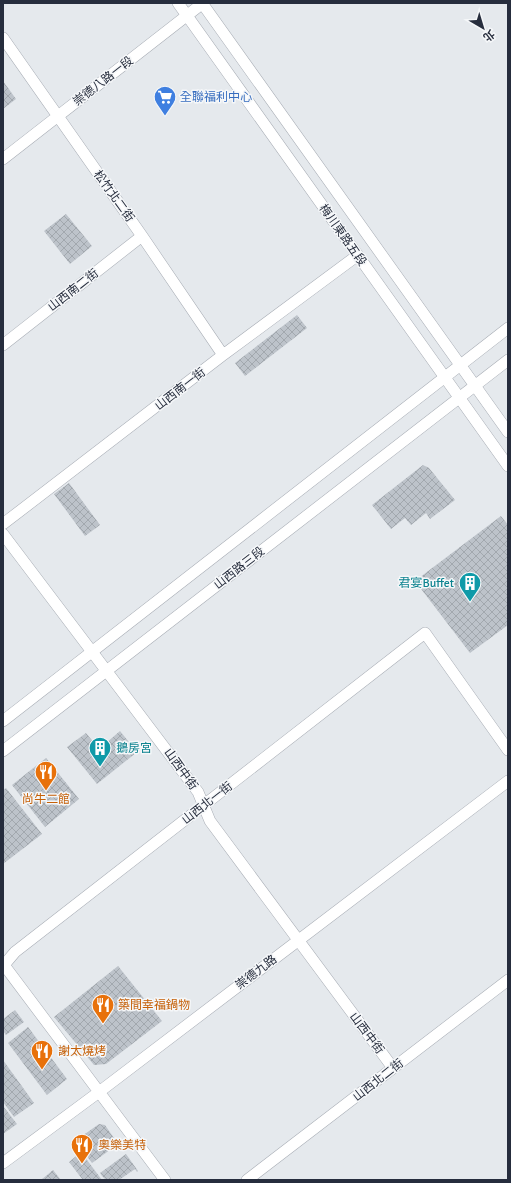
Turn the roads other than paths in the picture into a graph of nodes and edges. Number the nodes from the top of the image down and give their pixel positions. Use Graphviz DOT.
graph roads {
  1 [pos="178,3"];
  2 [pos="203,3"];
  3 [pos="187,15"];
  4 [pos="3,38"];
  5 [pos="58,116"];
  6 [pos="3,159"];
  7 [pos="142,236"];
  8 [pos="358,255"];
  9 [pos="508,328"];
  10 [pos="3,345"];
  11 [pos="223,355"];
  12 [pos="508,360"];
  13 [pos="461,366"];
  14 [pos="445,378"];
  15 [pos="475,386"];
  16 [pos="459,399"];
  17 [pos="508,432"];
  18 [pos="508,466"];
  19 [pos="3,524"];
  20 [pos="3,534"];
  21 [pos="92,652"];
  22 [pos="107,671"];
  23 [pos="3,721"];
  24 [pos="508,750"];
  25 [pos="3,751"];
  26 [pos="508,781"];
  27 [pos="204,805"];
  28 [pos="297,940"];
  29 [pos="508,980"];
  30 [pos="393,1068"];
  31 [pos="99,1092"];
  32 [pos="3,1163"];
  33 [pos="164,1180"];
  34 [pos="248,1180"];
  1 -- 3 [label="street, 梅川東路五段"];
  2 -- 3 [label="street, 崇德八路一段"];
  2 -- 13 [label="street, 梅川東路五段"];
  3 -- 5 [label="street, 崇德八路一段"];
  3 -- 8 [label="street, 梅川東路五段"];
  4 -- 5 [label="street, 松竹北二街"];
  5 -- 6 [label="street, 崇德八路一段"];
  5 -- 7 [label="street, 松竹北二街"];
  7 -- 10 [label="street, 山西南二街"];
  7 -- 11 [label="street, 松竹北二街"];
  8 -- 11 [label="street, 山西南一街"];
  8 -- 14 [label="street, 梅川東路五段"];
  9 -- 13 [label="street, 山西路三段"];
  11 -- 19 [label="street, 山西南一街"];
  12 -- 15 [label="street, 山西路三段"];
  13 -- 14 [label="street, 山西路三段"];
  13 -- 15 [label="street, 梅川東路五段"];
  14 -- 16 [label="street, 梅川東路五段"];
  14 -- 21 [label="street, 山西路三段"];
  15 -- 16 [label="street, 山西路三段"];
  15 -- 17 [label="street, 梅川東路五段"];
  16 -- 18 [label="street, 梅川東路五段"];
  16 -- 22 [label="street, 山西路三段"];
  20 -- 21 [label="street, 山西中街"];
  21 -- 22 [label="street, 山西中街"];
  21 -- 23 [label="street, 山西路三段"];
  22 -- 25 [label="street, 山西路三段"];
  22 -- 27 [label="street, 山西中街"];
  24 -- 27 [label="street, 山西北一街"];
  26 -- 28 [label="street, 崇德九路"];
  27 -- 28 [label="street, 山西中街"];
  27 -- 31 [label="street, 山西北一街"];
  28 -- 30 [label="street, 山西中街"];
  28 -- 31 [label="street, 崇德九路"];
  29 -- 30 [label="street, 山西北二街"];
  30 -- 34 [label="street, 山西北二街"];
  31 -- 32 [label="street, 崇德九路"];
  31 -- 33 [label="street"];
}
